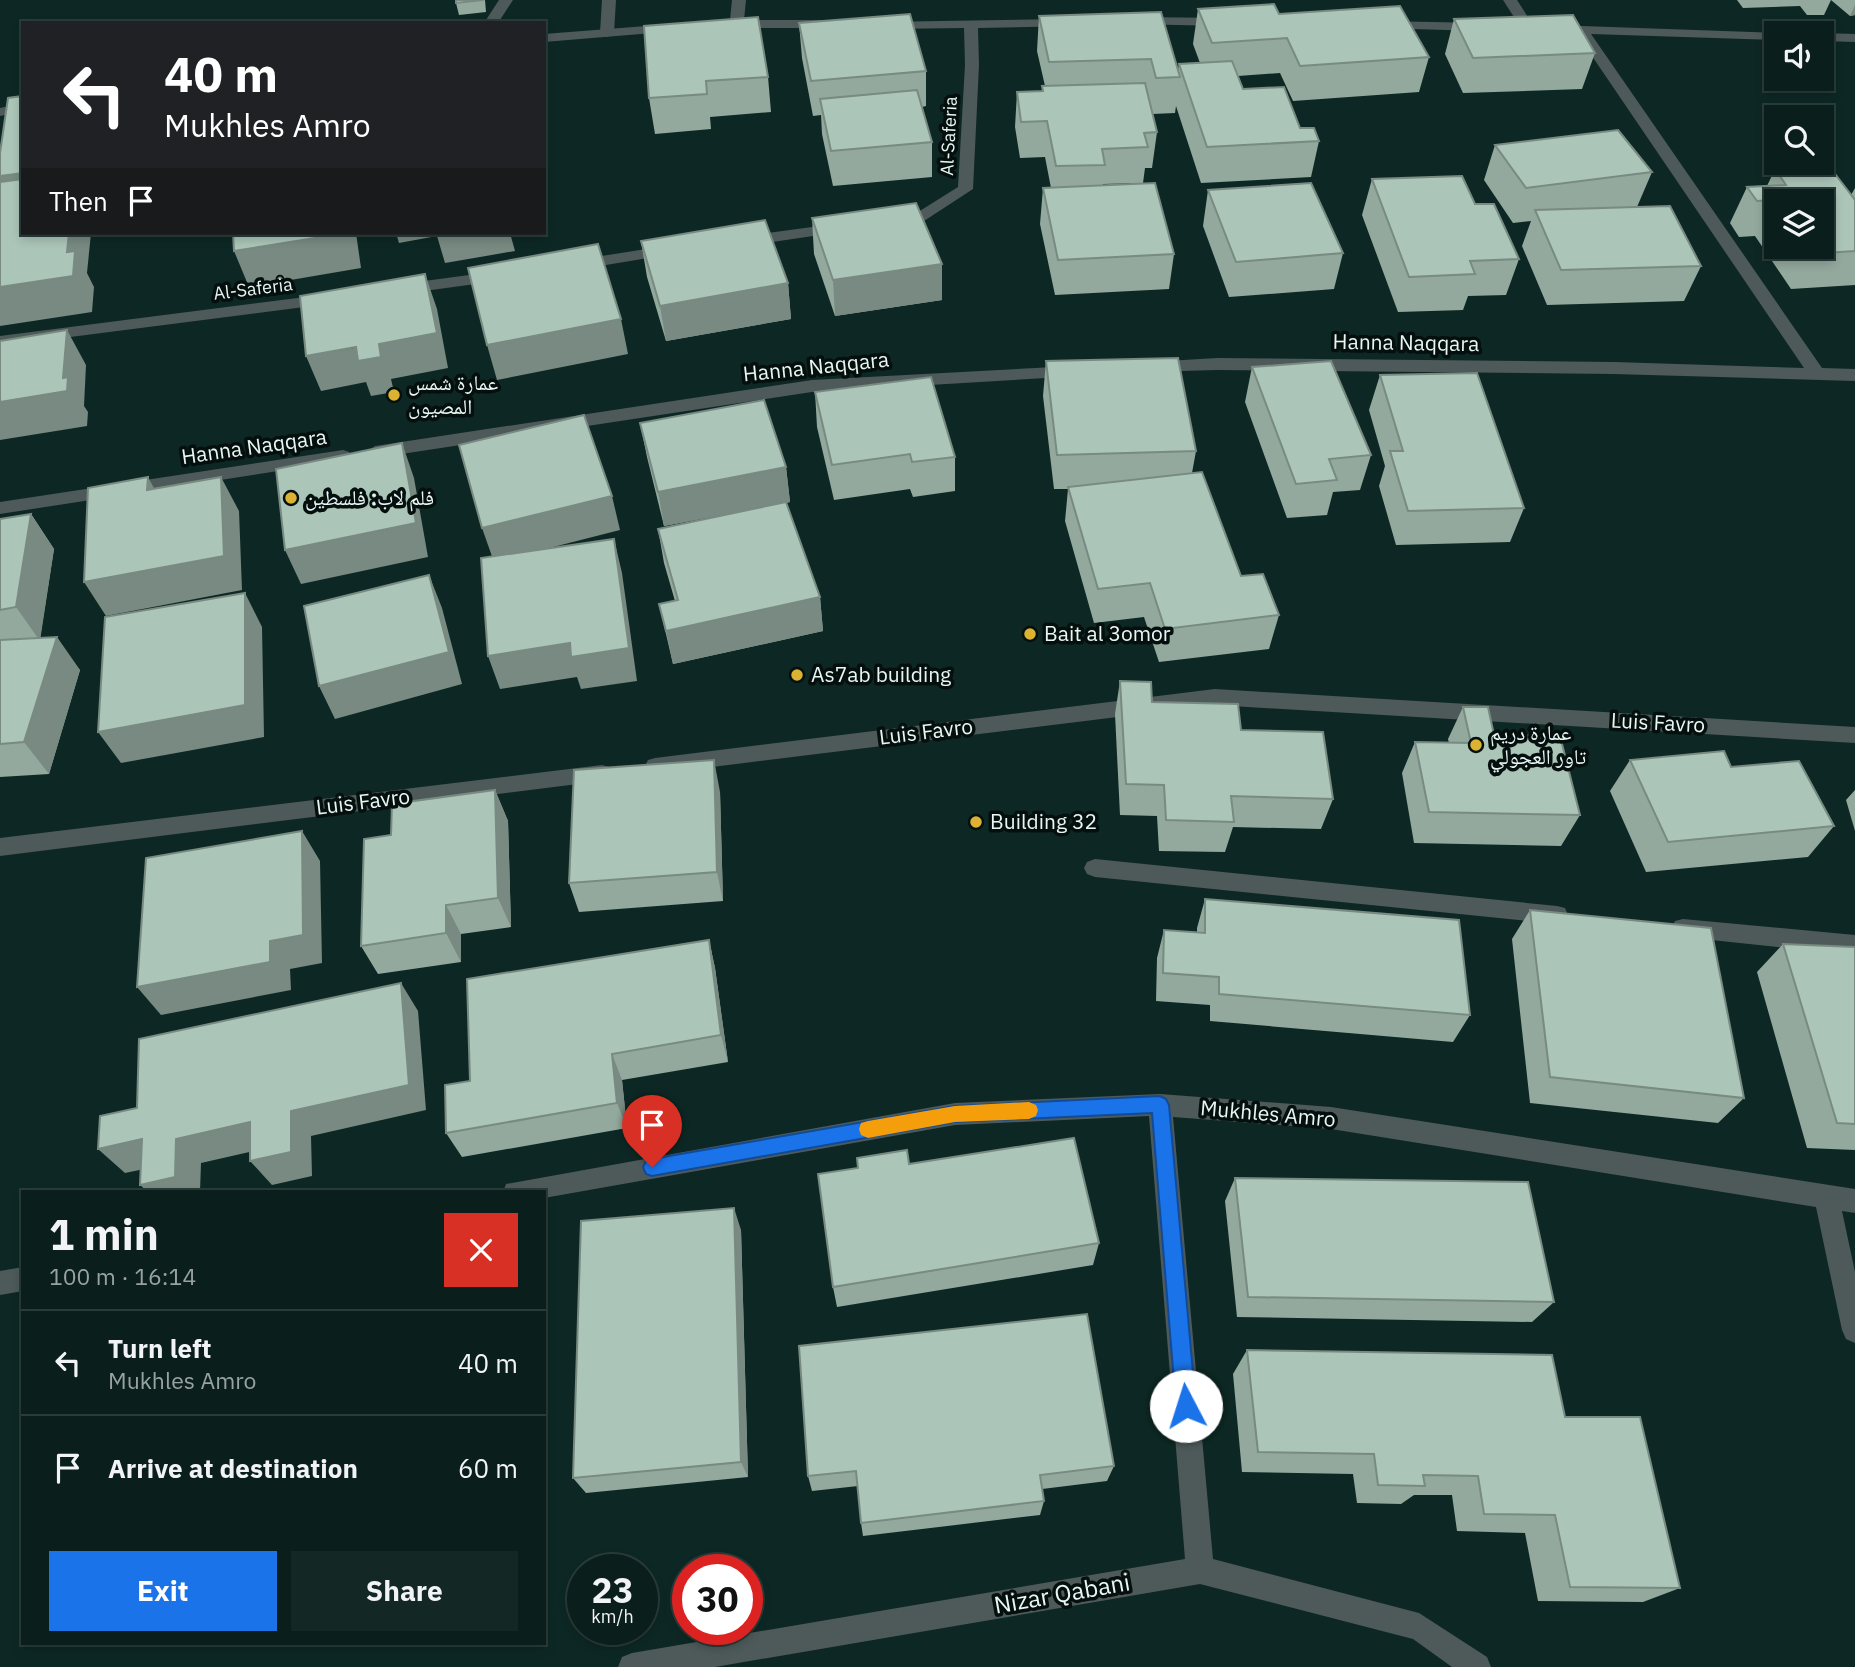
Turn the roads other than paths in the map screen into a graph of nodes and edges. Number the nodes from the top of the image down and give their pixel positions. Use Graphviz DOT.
graph roads {
  1 [pos="506,0"];
  2 [pos="609,0"];
  3 [pos="739,0"];
  4 [pos="1510,0"];
  5 [pos="492,21"];
  6 [pos="1120,22"];
  7 [pos="1240,22"];
  8 [pos="737,23"];
  9 [pos="1079,23"];
  10 [pos="847,24"];
  11 [pos="1364,24"];
  12 [pos="711,25"];
  13 [pos="874,25"];
  14 [pos="971,26"];
  15 [pos="685,27"];
  16 [pos="1514,28"];
  17 [pos="1582,31"];
  18 [pos="607,33"];
  19 [pos="1764,36"];
  20 [pos="1834,37"];
  21 [pos="546,38"];
  22 [pos="1855,38"];
  23 [pos="21,107"];
  24 [pos="0,112"];
  25 [pos="879,224"];
  26 [pos="852,227"];
  27 [pos="733,242"];
  28 [pos="683,248"];
  29 [pos="565,267"];
  30 [pos="512,275"];
  31 [pos="382,292"];
  32 [pos="342,297"];
  33 [pos="0,341"];
  34 [pos="1136,369"];
  35 [pos="1096,371"];
  36 [pos="1817,374"];
  37 [pos="1855,375"];
  38 [pos="0,508"];
  39 [pos="1855,735"];
  40 [pos="0,847"];
  41 [pos="1095,868"];
  42 [pos="1580,918"];
  43 [pos="1663,926"];
  44 [pos="1855,945"];
  45 [pos="1160,1105"];
  46 [pos="526,1190"];
  47 [pos="1826,1195"];
  48 [pos="1855,1201"];
  49 [pos="21,1279"];
  50 [pos="0,1283"];
  51 [pos="1855,1330"];
  52 [pos="1200,1570"];
  53 [pos="632,1667"];
  54 [pos="1476,1667"];
  1 -- 5 [label="street"];
  2 -- 18 [label="street"];
  3 -- 8 [label="street"];
  4 -- 16 [label="street"];
  6 -- 7 [label="street"];
  8 -- 10 [label="street"];
  8 -- 12 [label="street"];
  9 -- 14 [label="street"];
  11 -- 16 [label="street"];
  13 -- 14 [label="street"];
  14 -- 25 [label="street, Al-Saferia"];
  15 -- 18 [label="street"];
  16 -- 17 [label="street"];
  17 -- 19 [label="street"];
  17 -- 36 [label="street"];
  18 -- 21 [label="street"];
  20 -- 22 [label="street"];
  23 -- 24 [label="street"];
  26 -- 27 [label="street"];
  28 -- 29 [label="street"];
  30 -- 31 [label="street"];
  32 -- 33 [label="street, Al-Saferia"];
  34 -- 36 [label="street, Hanna Naqqara"];
  35 -- 38 [label="street, Hanna Naqqara"];
  36 -- 37 [label="street, Hanna Naqqara"];
  39 -- 40 [label="street, Luis Favro"];
  41 -- 42 [label="street"];
  43 -- 44 [label="street"];
  45 -- 46 [label="street, Mukhles Amro"];
  45 -- 47 [label="street, Mukhles Amro"];
  45 -- 52 [label="street"];
  47 -- 48 [label="street, Mukhles Amro"];
  47 -- 51 [label="street"];
  49 -- 50 [label="street"];
  52 -- 53 [label="street, Nizar Qabani"];
  52 -- 54 [label="street, Nizar Qabani"];
}
